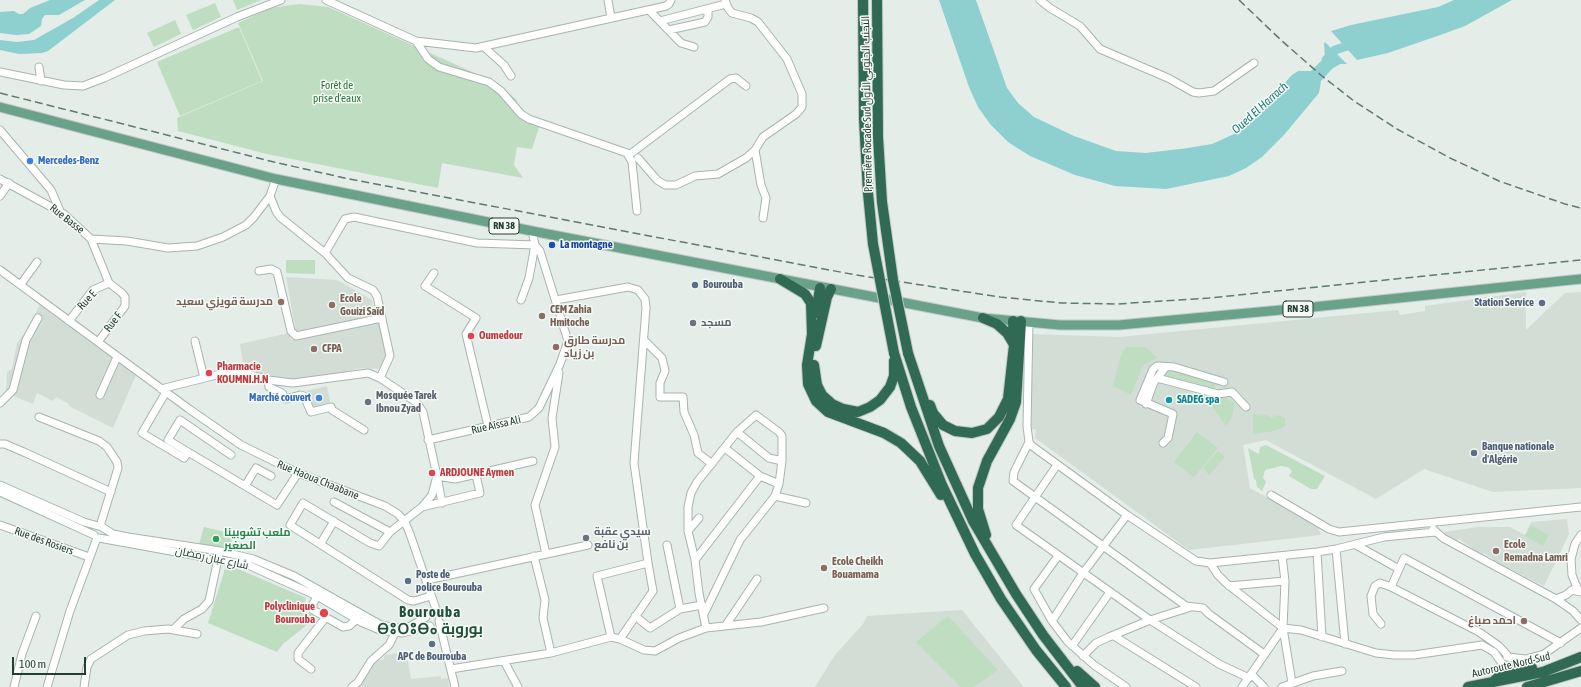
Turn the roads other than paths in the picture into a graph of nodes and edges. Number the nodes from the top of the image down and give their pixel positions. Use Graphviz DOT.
graph roads {
  1 [pos="281,0"];
  2 [pos="326,0"];
  3 [pos="608,0"];
  4 [pos="671,0"];
  5 [pos="863,0"];
  6 [pos="877,0"];
  7 [pos="1040,0"];
  8 [pos="726,2"];
  9 [pos="708,9"];
  10 [pos="649,10"];
  11 [pos="611,18"];
  12 [pos="660,21"];
  13 [pos="669,30"];
  14 [pos="416,41"];
  15 [pos="484,47"];
  16 [pos="694,47"];
  17 [pos="1254,63"];
  18 [pos="39,67"];
  19 [pos="0,72"];
  20 [pos="511,76"];
  21 [pos="41,80"];
  22 [pos="746,86"];
  23 [pos="1,110"];
  24 [pos="0,132"];
  25 [pos="756,150"];
  26 [pos="629,155"];
  27 [pos="638,158"];
  28 [pos="276,178"];
  29 [pos="0,179"];
  30 [pos="9,183"];
  31 [pos="0,196"];
  32 [pos="270,196"];
  33 [pos="60,211"];
  34 [pos="637,211"];
  35 [pos="762,218"];
  36 [pos="532,231"];
  37 [pos="91,239"];
  38 [pos="535,245"];
  39 [pos="325,253"];
  40 [pos="37,262"];
  41 [pos="0,270"];
  42 [pos="259,271"];
  43 [pos="434,273"];
  44 [pos="780,279"];
  45 [pos="1581,279"];
  46 [pos="21,284"];
  47 [pos="109,284"];
  48 [pos="820,288"];
  49 [pos="831,289"];
  50 [pos="521,300"];
  51 [pos="556,300"];
  52 [pos="38,318"];
  53 [pos="382,318"];
  54 [pos="983,318"];
  55 [pos="69,321"];
  56 [pos="1021,321"];
  57 [pos="812,334"];
  58 [pos="644,340"];
  59 [pos="195,341"];
  60 [pos="98,342"];
  61 [pos="1014,345"];
  62 [pos="894,353"];
  63 [pos="908,353"];
  64 [pos="117,357"];
  65 [pos="560,364"];
  66 [pos="1164,368"];
  67 [pos="204,378"];
  68 [pos="380,378"];
  69 [pos="1157,378"];
  70 [pos="268,380"];
  71 [pos="1224,382"];
  72 [pos="164,390"];
  73 [pos="100,395"];
  74 [pos="0,403"];
  75 [pos="1146,404"];
  76 [pos="1246,407"];
  77 [pos="39,417"];
  78 [pos="488,426"];
  79 [pos="364,430"];
  80 [pos="737,432"];
  81 [pos="428,440"];
  82 [pos="1030,442"];
  83 [pos="1163,443"];
  84 [pos="0,444"];
  85 [pos="725,448"];
  86 [pos="188,452"];
  87 [pos="231,454"];
  88 [pos="533,461"];
  89 [pos="782,461"];
  90 [pos="712,464"];
  91 [pos="1057,465"];
  92 [pos="298,473"];
  93 [pos="476,475"];
  94 [pos="270,476"];
  95 [pos="437,476"];
  96 [pos="760,476"];
  97 [pos="779,484"];
  98 [pos="0,485"];
  99 [pos="245,486"];
  100 [pos="0,492"];
  101 [pos="111,492"];
  102 [pos="1271,495"];
  103 [pos="775,496"];
  104 [pos="1035,498"];
  105 [pos="334,502"];
  106 [pos="442,503"];
  107 [pos="806,503"];
  108 [pos="422,507"];
  109 [pos="1581,508"];
  110 [pos="1127,515"];
  111 [pos="699,518"];
  112 [pos="334,521"];
  113 [pos="405,522"];
  114 [pos="1429,522"];
  115 [pos="0,525"];
  116 [pos="750,526"];
  117 [pos="100,527"];
  118 [pos="757,528"];
  119 [pos="688,531"];
  120 [pos="390,532"];
  121 [pos="1435,532"];
  122 [pos="1581,535"];
  123 [pos="97,537"];
  124 [pos="1368,541"];
  125 [pos="321,543"];
  126 [pos="588,545"];
  127 [pos="667,545"];
  128 [pos="1356,545"];
  129 [pos="1102,546"];
  130 [pos="1336,549"];
  131 [pos="1317,552"];
  132 [pos="546,554"];
  133 [pos="975,554"];
  134 [pos="991,554"];
  135 [pos="1372,554"];
  136 [pos="219,555"];
  137 [pos="534,556"];
  138 [pos="1058,556"];
  139 [pos="1282,556"];
  140 [pos="89,557"];
  141 [pos="695,560"];
  142 [pos="648,563"];
  143 [pos="1210,563"];
  144 [pos="1399,569"];
  145 [pos="1083,573"];
  146 [pos="757,579"];
  147 [pos="427,580"];
  148 [pos="1285,580"];
  149 [pos="1229,586"];
  150 [pos="1391,587"];
  151 [pos="1577,591"];
  152 [pos="1110,592"];
  153 [pos="318,593"];
  154 [pos="1566,595"];
  155 [pos="432,599"];
  156 [pos="1556,599"];
  157 [pos="702,605"];
  158 [pos="1193,606"];
  159 [pos="1567,606"];
  160 [pos="824,608"];
  161 [pos="680,609"];
  162 [pos="704,614"];
  163 [pos="36,616"];
  164 [pos="426,616"];
  165 [pos="635,616"];
  166 [pos="326,617"];
  167 [pos="357,619"];
  168 [pos="1150,620"];
  169 [pos="1581,620"];
  170 [pos="1052,621"];
  171 [pos="435,622"];
  172 [pos="1381,624"];
  173 [pos="726,625"];
  174 [pos="706,628"];
  175 [pos="1283,628"];
  176 [pos="1581,628"];
  177 [pos="174,629"];
  178 [pos="395,633"];
  179 [pos="198,634"];
  180 [pos="1571,635"];
  181 [pos="1043,636"];
  182 [pos="1114,636"];
  183 [pos="1322,637"];
  184 [pos="611,638"];
  185 [pos="620,639"];
  186 [pos="1345,644"];
  187 [pos="1561,644"];
  188 [pos="1072,646"];
  189 [pos="1036,650"];
  190 [pos="1581,651"];
  191 [pos="551,653"];
  192 [pos="1264,654"];
  193 [pos="1083,656"];
  194 [pos="1497,656"];
  195 [pos="1581,657"];
  196 [pos="1510,658"];
  197 [pos="504,661"];
  198 [pos="311,669"];
  199 [pos="1506,669"];
  200 [pos="451,670"];
  201 [pos="1342,671"];
  202 [pos="1580,672"];
  203 [pos="1250,676"];
  204 [pos="1494,681"];
  205 [pos="1292,683"];
  206 [pos="14,687"];
  207 [pos="47,687"];
  208 [pos="84,687"];
  209 [pos="352,687"];
  210 [pos="455,687"];
  211 [pos="518,687"];
  212 [pos="1061,687"];
  213 [pos="1066,687"];
  214 [pos="1083,687"];
  215 [pos="1095,687"];
  216 [pos="1126,687"];
  217 [pos="1196,687"];
  218 [pos="1242,687"];
  219 [pos="1264,687"];
  220 [pos="1282,687"];
  221 [pos="1468,687"];
  222 [pos="1527,687"];
  223 [pos="1547,687"];
  1 -- 21 [label="street"];
  2 -- 14 [label="street"];
  3 -- 11 [label="street"];
  4 -- 10 [label="street"];
  5 -- 62 [label="highway, Première Rocade Sud التجنب الجنوبي الأول, bridge"];
  6 -- 63 [label="highway, Première Rocade Sud التجنب الجنوبي الأول, bridge"];
  7 -- 17 [label="street"];
  8 -- 9 [label="street"];
  8 -- 25 [label="street"];
  9 -- 12 [label="street"];
  9 -- 13 [label="street"];
  10 -- 11 [label="street"];
  10 -- 12 [label="street"];
  11 -- 15 [label="street"];
  12 -- 13 [label="street"];
  13 -- 16 [label="street"];
  14 -- 15 [label="street"];
  14 -- 26 [label="street"];
  15 -- 20 [label="street"];
  18 -- 21 [label="street"];
  19 -- 21 [label="street"];
  22 -- 26 [label="street"];
  23 -- 28 [label="main road, RN 38"];
  24 -- 33 [label="street"];
  25 -- 27 [label="street"];
  25 -- 35 [label="street"];
  26 -- 34 [label="street"];
  28 -- 32 [label="street"];
  28 -- 36 [label="main road, RN 38"];
  29 -- 30 [label="street, Rue Basse"];
  30 -- 31 [label="street"];
  30 -- 33 [label="street, Rue Basse"];
  32 -- 37 [label="street"];
  32 -- 39 [label="street"];
  33 -- 37 [label="street, Rue Basse"];
  36 -- 38 [label="street, Rue Aïssa Ali"];
  36 -- 44 [label="main road, RN 38"];
  37 -- 47 [label="street, Rue Basse"];
  38 -- 39 [label="street"];
  38 -- 50 [label="street"];
  38 -- 51 [label="street, Rue Aïssa Ali"];
  39 -- 53 [label="street"];
  40 -- 46 [label="street"];
  41 -- 46 [label="street, Rue Haoua Chaabane"];
  42 -- 53 [label="street"];
  43 -- 78 [label="street"];
  44 -- 48 [label="main road, RN 38"];
  44 -- 57 [label="highway"];
  45 -- 56 [label="main road, RN 38"];
  46 -- 55 [label="street, Rue Haoua Chaabane"];
  47 -- 55 [label="street, Rue E"];
  47 -- 60 [label="street, Rue F"];
  48 -- 49 [label="main road, RN 38"];
  48 -- 57 [label="highway"];
  49 -- 54 [label="main road, RN 38"];
  49 -- 62 [label="highway"];
  51 -- 58 [label="street"];
  51 -- 65 [label="street, Rue Aïssa Ali"];
  52 -- 74 [label="street"];
  53 -- 68 [label="street"];
  54 -- 56 [label="main road, RN 38"];
  54 -- 61 [label="highway"];
  55 -- 60 [label="street, Rue Haoua Chaabane"];
  56 -- 61 [label="highway"];
  56 -- 82 [label="street"];
  56 -- 134 [label="highway"];
  57 -- 133 [label="highway"];
  58 -- 90 [label="street"];
  58 -- 142 [label="street"];
  59 -- 67 [label="street"];
  60 -- 64 [label="street, Rue Haoua Chaabane"];
  61 -- 63 [label="highway"];
  62 -- 133 [label="highway, Première Rocade Sud التجنب الجنوبي الأول"];
  63 -- 134 [label="highway, Première Rocade Sud التجنب الجنوبي الأول"];
  64 -- 72 [label="street, Rue Haoua Chaabane"];
  64 -- 73 [label="street"];
  65 -- 78 [label="street, Rue Aïssa Ali"];
  65 -- 132 [label="street"];
  66 -- 69 [label="street"];
  66 -- 71 [label="street"];
  66 -- 75 [label="street"];
  67 -- 70 [label="street"];
  67 -- 72 [label="street"];
  68 -- 70 [label="street"];
  68 -- 81 [label="street"];
  69 -- 75 [label="street"];
  69 -- 76 [label="street"];
  70 -- 79 [label="street"];
  72 -- 86 [label="street"];
  72 -- 92 [label="street, Rue Haoua Chaabane"];
  75 -- 83 [label="street"];
  77 -- 101 [label="street"];
  78 -- 81 [label="street, Rue Aïssa Ali"];
  80 -- 85 [label="street"];
  80 -- 89 [label="street"];
  80 -- 89 [label="street"];
  81 -- 95 [label="street"];
  82 -- 91 [label="street"];
  82 -- 104 [label="street"];
  84 -- 101 [label="street"];
  85 -- 90 [label="street"];
  85 -- 96 [label="street"];
  86 -- 87 [label="street"];
  86 -- 99 [label="street"];
  88 -- 93 [label="street"];
  89 -- 97 [label="street"];
  90 -- 119 [label="street"];
  91 -- 104 [label="street"];
  91 -- 110 [label="street"];
  92 -- 99 [label="street"];
  92 -- 113 [label="street, Rue Haoua Chaabane"];
  93 -- 95 [label="street"];
  93 -- 106 [label="street"];
  94 -- 99 [label="street"];
  95 -- 106 [label="street"];
  95 -- 108 [label="street"];
  96 -- 97 [label="street"];
  96 -- 141 [label="street"];
  97 -- 103 [label="street"];
  98 -- 117 [label="street, شارع عبان رمضان"];
  100 -- 123 [label="street, شارع عبان رمضان"];
  101 -- 117 [label="street"];
  102 -- 114 [label="street"];
  103 -- 107 [label="street"];
  103 -- 116 [label="street"];
  104 -- 129 [label="street"];
  104 -- 138 [label="street"];
  105 -- 120 [label="street"];
  106 -- 108 [label="street"];
  108 -- 113 [label="street"];
  109 -- 114 [label="street"];
  110 -- 129 [label="street"];
  110 -- 143 [label="street"];
  111 -- 119 [label="street"];
  112 -- 120 [label="street"];
  112 -- 125 [label="street"];
  112 -- 125 [label="street"];
  113 -- 120 [label="street"];
  113 -- 147 [label="street, Rue Haoua Chaabane"];
  114 -- 121 [label="street"];
  115 -- 140 [label="street, Rue des Rosiers"];
  116 -- 118 [label="street"];
  116 -- 162 [label="street"];
  117 -- 123 [label="street"];
  117 -- 136 [label="street, شارع عبان رمضان"];
  119 -- 141 [label="street"];
  121 -- 124 [label="street"];
  121 -- 156 [label="street"];
  122 -- 151 [label="street"];
  123 -- 136 [label="street, شارع عبان رمضان"];
  123 -- 140 [label="street"];
  124 -- 128 [label="street"];
  124 -- 135 [label="street"];
  125 -- 155 [label="street"];
  126 -- 132 [label="street"];
  127 -- 161 [label="street"];
  128 -- 130 [label="street"];
  128 -- 135 [label="street"];
  129 -- 145 [label="street"];
  129 -- 158 [label="street"];
  130 -- 131 [label="street"];
  130 -- 186 [label="street"];
  131 -- 139 [label="street"];
  131 -- 183 [label="street"];
  132 -- 137 [label="street"];
  133 -- 189 [label="highway, Première Rocade Sud التجنب الجنوبي الأول"];
  134 -- 181 [label="highway, Première Rocade Sud التجنب الجنوبي الأول"];
  135 -- 144 [label="street"];
  136 -- 153 [label="street, شارع عبان رمضان"];
  136 -- 177 [label="street"];
  137 -- 147 [label="street"];
  137 -- 191 [label="street"];
  138 -- 145 [label="street"];
  138 -- 170 [label="street"];
  139 -- 143 [label="street"];
  139 -- 148 [label="street"];
  140 -- 207 [label="street"];
  141 -- 157 [label="street"];
  142 -- 165 [label="street"];
  142 -- 184 [label="street"];
  143 -- 149 [label="street"];
  144 -- 150 [label="street"];
  144 -- 187 [label="street"];
  145 -- 152 [label="street"];
  145 -- 170 [label="street"];
  146 -- 173 [label="street"];
  147 -- 155 [label="street, Rue Haoua Chaabane"];
  148 -- 149 [label="street"];
  148 -- 175 [label="street"];
  149 -- 175 [label="street"];
  150 -- 172 [label="street"];
  150 -- 196 [label="street"];
  151 -- 154 [label="street"];
  152 -- 168 [label="street"];
  152 -- 188 [label="street"];
  153 -- 164 [label="street, شارع عبان رمضان"];
  153 -- 166 [label="street"];
  153 -- 167 [label="street, شارع عبان رمضان"];
  154 -- 156 [label="street"];
  154 -- 159 [label="street"];
  155 -- 164 [label="street"];
  155 -- 171 [label="street, Rue Haoua Chaabane"];
  156 -- 159 [label="street"];
  157 -- 161 [label="street"];
  157 -- 162 [label="street"];
  158 -- 168 [label="street"];
  158 -- 192 [label="street"];
  159 -- 169 [label="street"];
  160 -- 173 [label="street"];
  161 -- 165 [label="street"];
  162 -- 174 [label="street"];
  163 -- 206 [label="street"];
  164 -- 171 [label="street"];
  164 -- 171 [label="street"];
  165 -- 185 [label="street"];
  166 -- 167 [label="street"];
  166 -- 198 [label="street"];
  167 -- 178 [label="street, شارع عبان رمضان"];
  168 -- 182 [label="street"];
  168 -- 203 [label="street"];
  169 -- 180 [label="street"];
  170 -- 188 [label="street"];
  171 -- 178 [label="street, شارع عبان رمضان"];
  171 -- 200 [label="street, Rue Haoua Chaabane"];
  173 -- 174 [label="street"];
  174 -- 185 [label="street"];
  175 -- 183 [label="street"];
  175 -- 192 [label="street"];
  175 -- 205 [label="street"];
  176 -- 180 [label="street"];
  177 -- 179 [label="street"];
  177 -- 208 [label="street"];
  178 -- 209 [label="street"];
  180 -- 187 [label="street"];
  181 -- 214 [label="highway, Première Rocade Sud التجنب الجنوبي الأول"];
  181 -- 215 [label="highway"];
  182 -- 193 [label="street"];
  182 -- 217 [label="street"];
  183 -- 186 [label="street"];
  184 -- 185 [label="street"];
  184 -- 191 [label="street"];
  186 -- 194 [label="street"];
  187 -- 196 [label="street"];
  188 -- 193 [label="street"];
  189 -- 212 [label="highway"];
  189 -- 213 [label="highway, Première Rocade Sud التجنب الجنوبي الأول"];
  190 -- 199 [label="highway"];
  191 -- 197 [label="street"];
  192 -- 203 [label="street"];
  193 -- 216 [label="street"];
  194 -- 196 [label="street"];
  194 -- 199 [label="street"];
  195 -- 204 [label="highway, Autoroute Nord-Sud"];
  197 -- 200 [label="street"];
  197 -- 211 [label="street"];
  199 -- 204 [label="highway"];
  200 -- 210 [label="street, Rue Haoua Chaabane"];
  201 -- 205 [label="street"];
  202 -- 222 [label="highway"];
  202 -- 223 [label="highway"];
  203 -- 218 [label="street"];
  203 -- 219 [label="street"];
  204 -- 221 [label="highway, Autoroute Nord-Sud"];
  205 -- 220 [label="street"];
}
